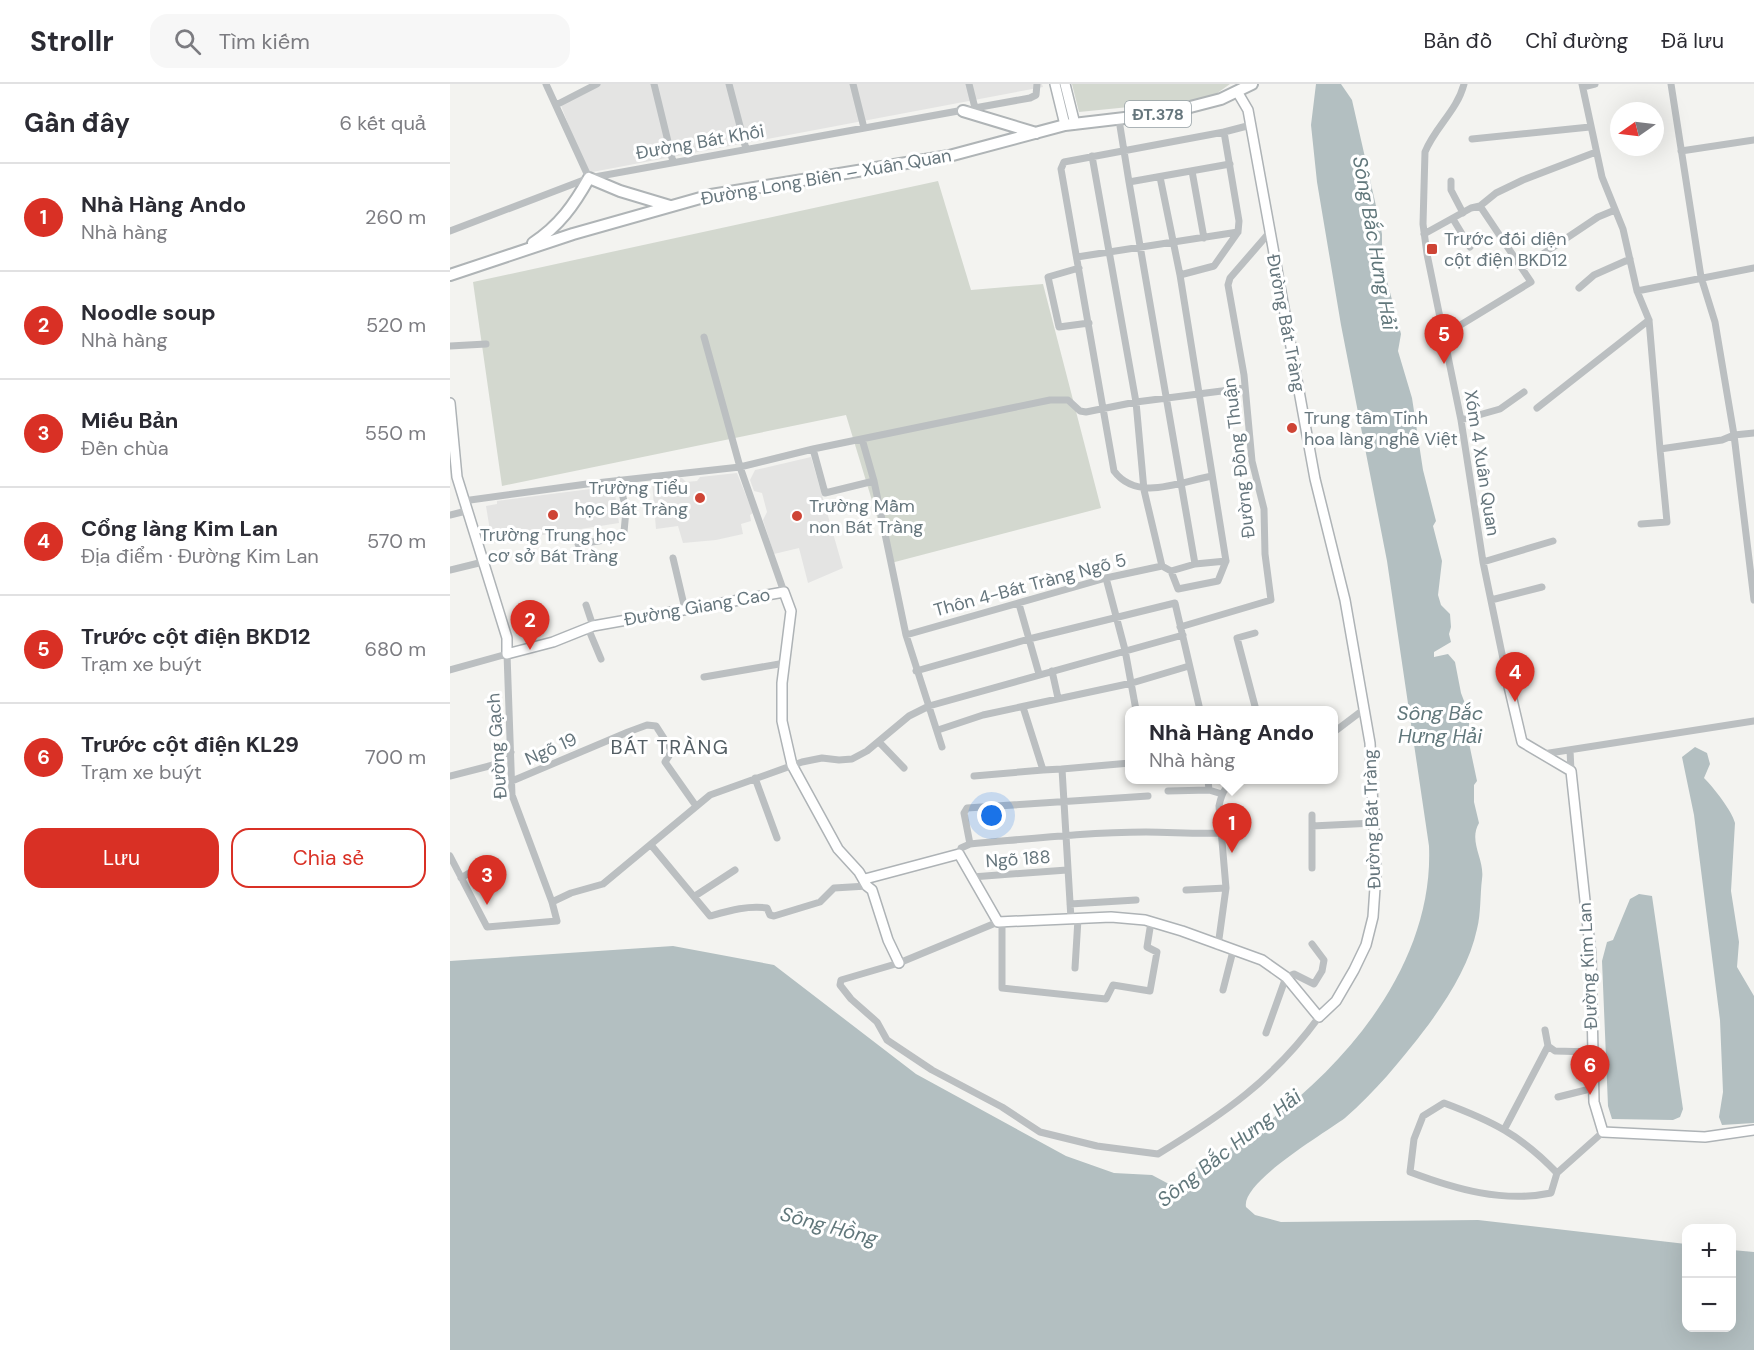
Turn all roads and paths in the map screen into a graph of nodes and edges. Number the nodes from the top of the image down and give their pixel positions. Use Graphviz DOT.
graph roads {
  1 [pos="546,84"];
  2 [pos="597,84"];
  3 [pos="654,84"];
  4 [pos="729,84"];
  5 [pos="853,84"];
  6 [pos="969,84"];
  7 [pos="1037,84"];
  8 [pos="1055,84"];
  9 [pos="1065,84"];
  10 [pos="1252,84"];
  11 [pos="1464,84"];
  12 [pos="1595,84"];
  13 [pos="1671,84"];
  14 [pos="1582,86"];
  15 [pos="1238,93"];
  16 [pos="556,105"];
  17 [pos="975,108"];
  18 [pos="963,111"];
  19 [pos="1119,120"];
  20 [pos="1070,125"];
  21 [pos="1251,125"];
  22 [pos="864,128"];
  23 [pos="1590,128"];
  24 [pos="1224,132"];
  25 [pos="1036,133"];
  26 [pos="1472,139"];
  27 [pos="1754,140"];
  28 [pos="746,149"];
  29 [pos="1123,150"];
  30 [pos="1681,151"];
  31 [pos="1596,152"];
  32 [pos="1092,156"];
  33 [pos="673,162"];
  34 [pos="1230,164"];
  35 [pos="1192,171"];
  36 [pos="1160,177"];
  37 [pos="589,178"];
  38 [pos="1451,181"];
  39 [pos="1128,182"];
  40 [pos="671,206"];
  41 [pos="1480,206"];
  42 [pos="1615,210"];
  43 [pos="1463,213"];
  44 [pos="1453,219"];
  45 [pos="450,231"];
  46 [pos="1238,232"];
  47 [pos="1269,233"];
  48 [pos="1424,234"];
  49 [pos="1204,238"];
  50 [pos="1174,243"];
  51 [pos="1140,247"];
  52 [pos="1470,247"];
  53 [pos="1110,251"];
  54 [pos="520,252"];
  55 [pos="1077,257"];
  56 [pos="1630,259"];
  57 [pos="1079,268"];
  58 [pos="1522,268"];
  59 [pos="1754,268"];
  60 [pos="450,274"];
  61 [pos="1180,275"];
  62 [pos="1701,277"];
  63 [pos="1579,288"];
  64 [pos="1637,291"];
  65 [pos="1649,320"];
  66 [pos="1089,323"];
  67 [pos="1444,335"];
  68 [pos="704,337"];
  69 [pos="486,344"];
  70 [pos="450,346"];
  71 [pos="1245,388"];
  72 [pos="1524,392"];
  73 [pos="1199,393"];
  74 [pos="1166,397"];
  75 [pos="1136,402"];
  76 [pos="450,403"];
  77 [pos="1537,408"];
  78 [pos="1104,409"];
  79 [pos="1461,420"];
  80 [pos="1754,432"];
  81 [pos="1734,435"];
  82 [pos="862,439"];
  83 [pos="813,449"];
  84 [pos="1660,449"];
  85 [pos="452,451"];
  86 [pos="740,467"];
  87 [pos="1212,476"];
  88 [pos="619,480"];
  89 [pos="874,481"];
  90 [pos="1181,481"];
  91 [pos="1144,490"];
  92 [pos="465,506"];
  93 [pos="450,515"];
  94 [pos="1641,524"];
  95 [pos="1553,542"];
  96 [pos="578,544"];
  97 [pos="673,558"];
  98 [pos="1226,561"];
  99 [pos="483,562"];
  100 [pos="1483,562"];
  101 [pos="1195,564"];
  102 [pos="1162,566"];
  103 [pos="450,570"];
  104 [pos="1171,571"];
  105 [pos="1107,578"];
  106 [pos="1542,587"];
  107 [pos="1178,589"];
  108 [pos="784,592"];
  109 [pos="1491,600"];
  110 [pos="1754,600"];
  111 [pos="1175,603"];
  112 [pos="1019,604"];
  113 [pos="586,605"];
  114 [pos="685,609"];
  115 [pos="1117,615"];
  116 [pos="591,627"];
  117 [pos="1180,627"];
  118 [pos="1255,633"];
  119 [pos="906,635"];
  120 [pos="1183,635"];
  121 [pos="1029,639"];
  122 [pos="1125,650"];
  123 [pos="507,654"];
  124 [pos="601,660"];
  125 [pos="785,663"];
  126 [pos="1189,666"];
  127 [pos="450,670"];
  128 [pos="916,671"];
  129 [pos="1052,671"];
  130 [pos="1039,674"];
  131 [pos="704,677"];
  132 [pos="1507,678"];
  133 [pos="1132,682"];
  134 [pos="1058,698"];
  135 [pos="928,706"];
  136 [pos="1135,706"];
  137 [pos="1199,706"];
  138 [pos="1255,706"];
  139 [pos="1023,707"];
  140 [pos="1363,710"];
  141 [pos="1754,721"];
  142 [pos="1338,729"];
  143 [pos="938,730"];
  144 [pos="879,742"];
  145 [pos="942,747"];
  146 [pos="1570,750"];
  147 [pos="511,752"];
  148 [pos="1543,754"];
  149 [pos="1125,763"];
  150 [pos="792,765"];
  151 [pos="904,768"];
  152 [pos="1062,769"];
  153 [pos="1043,770"];
  154 [pos="1571,771"];
  155 [pos="450,776"];
  156 [pos="974,776"];
  157 [pos="754,778"];
  158 [pos="512,781"];
  159 [pos="1208,784"];
  160 [pos="1229,784"];
  161 [pos="1209,790"];
  162 [pos="1168,791"];
  163 [pos="1222,794"];
  164 [pos="1148,796"];
  165 [pos="1064,801"];
  166 [pos="696,806"];
  167 [pos="1312,815"];
  168 [pos="1374,823"];
  169 [pos="1312,826"];
  170 [pos="1220,834"];
  171 [pos="1065,836"];
  172 [pos="777,838"];
  173 [pos="970,844"];
  174 [pos="651,845"];
  175 [pos="959,854"];
  176 [pos="450,856"];
  177 [pos="479,867"];
  178 [pos="1312,868"];
  179 [pos="735,870"];
  180 [pos="1067,870"];
  181 [pos="972,877"];
  182 [pos="461,878"];
  183 [pos="866,882"];
  184 [pos="1226,888"];
  185 [pos="1186,890"];
  186 [pos="695,896"];
  187 [pos="1136,900"];
  188 [pos="552,902"];
  189 [pos="1070,904"];
  190 [pos="1075,919"];
  191 [pos="1000,922"];
  192 [pos="1152,922"];
  193 [pos="1312,944"];
  194 [pos="1218,945"];
  195 [pos="1233,951"];
  196 [pos="899,963"];
  197 [pos="1075,968"];
  198 [pos="1287,977"];
  199 [pos="1223,990"];
  200 [pos="1319,1017"];
  201 [pos="1545,1030"];
  202 [pos="1266,1033"];
  203 [pos="1548,1046"];
  204 [pos="1593,1052"];
  205 [pos="1594,1088"];
  206 [pos="1558,1097"];
  207 [pos="1505,1128"];
  208 [pos="1754,1131"];
  209 [pos="1603,1132"];
  210 [pos="1557,1173"];
  1 -- 16 [label="street"];
  2 -- 16 [label="street"];
  3 -- 33 [label="street"];
  4 -- 28 [label="street"];
  5 -- 22 [label="street"];
  6 -- 17 [label="street"];
  7 -- 17 [label="street, Đường Bát Khối"];
  8 -- 20 [label="street"];
  9 -- 20 [label="street"];
  10 -- 15 [label="main road, ĐT.378"];
  11 -- 48 [label="street, Xóm 4 Xuân Quan"];
  12 -- 14 [label="street"];
  13 -- 30 [label="street"];
  14 -- 23 [label="street"];
  15 -- 19 [label="main road, ĐT.378"];
  15 -- 21 [label="street, Đường Bát Tràng"];
  16 -- 37 [label="street"];
  17 -- 18 [label="street, Đường Bát Khối"];
  18 -- 22 [label="street, Đường Bát Khối"];
  18 -- 25 [label="main road"];
  19 -- 20 [label="main road, ĐT.378"];
  19 -- 29 [label="street"];
  20 -- 25 [label="main road, Đường Long Biên – Xuân Quan"];
  21 -- 24 [label="street"];
  21 -- 47 [label="street, Đường Bát Tràng"];
  22 -- 28 [label="street, Đường Bát Khối"];
  23 -- 26 [label="street"];
  23 -- 31 [label="street"];
  24 -- 29 [label="street"];
  24 -- 34 [label="street"];
  25 -- 40 [label="main road, Đường Long Biên – Xuân Quan"];
  27 -- 30 [label="street"];
  28 -- 33 [label="street, Đường Bát Khối"];
  29 -- 32 [label="street"];
  29 -- 39 [label="street"];
  30 -- 62 [label="street"];
  31 -- 41 [label="street"];
  31 -- 42 [label="street"];
  32 -- 53 [label="street"];
  32 -- 55 [label="street"];
  33 -- 37 [label="street, Đường Bát Khối"];
  34 -- 35 [label="street"];
  34 -- 46 [label="street"];
  35 -- 36 [label="street"];
  35 -- 49 [label="street"];
  36 -- 39 [label="street"];
  36 -- 50 [label="street"];
  37 -- 40 [label="main road"];
  37 -- 45 [label="street, Đường Bát Khối"];
  37 -- 54 [label="main road"];
  38 -- 43 [label="street"];
  39 -- 51 [label="street"];
  40 -- 54 [label="main road, Đường Long Biên – Xuân Quan"];
  41 -- 43 [label="street"];
  41 -- 58 [label="street"];
  42 -- 56 [label="street"];
  42 -- 58 [label="street"];
  43 -- 44 [label="street"];
  44 -- 48 [label="street"];
  44 -- 52 [label="street"];
  46 -- 49 [label="street"];
  46 -- 61 [label="street"];
  47 -- 71 [label="street, Đường Đồng Thuận"];
  47 -- 140 [label="street, Đường Bát Tràng"];
  48 -- 67 [label="street, Xóm 4 Xuân Quan"];
  49 -- 50 [label="street"];
  50 -- 51 [label="street"];
  50 -- 61 [label="street"];
  51 -- 53 [label="street"];
  51 -- 74 [label="street"];
  53 -- 55 [label="street"];
  53 -- 75 [label="street"];
  54 -- 60 [label="main road, Đường Long Biên – Xuân Quan"];
  55 -- 57 [label="street"];
  56 -- 63 [label="street"];
  56 -- 64 [label="street"];
  57 -- 66 [label="street"];
  57 -- 66 [label="street"];
  58 -- 67 [label="street"];
  59 -- 62 [label="street"];
  61 -- 73 [label="street"];
  62 -- 64 [label="street"];
  62 -- 81 [label="street"];
  64 -- 65 [label="street"];
  65 -- 77 [label="street"];
  65 -- 84 [label="street"];
  66 -- 78 [label="street"];
  67 -- 79 [label="street, Xóm 4 Xuân Quan"];
  68 -- 86 [label="street"];
  69 -- 70 [label="street"];
  71 -- 73 [label="street"];
  71 -- 117 [label="street, Đường Đồng Thuận"];
  72 -- 79 [label="street"];
  73 -- 74 [label="street"];
  73 -- 87 [label="street"];
  74 -- 75 [label="street"];
  74 -- 90 [label="street"];
  75 -- 78 [label="street"];
  75 -- 91 [label="street"];
  76 -- 85 [label="street"];
  78 -- 82 [label="street"];
  78 -- 91 [label="street"];
  79 -- 100 [label="street, Xóm 4 Xuân Quan"];
  80 -- 81 [label="street"];
  81 -- 84 [label="street"];
  81 -- 110 [label="street"];
  82 -- 83 [label="street"];
  82 -- 89 [label="street"];
  83 -- 86 [label="street"];
  83 -- 89 [label="street"];
  84 -- 94 [label="street"];
  85 -- 92 [label="street"];
  86 -- 88 [label="street"];
  86 -- 108 [label="street"];
  87 -- 90 [label="street"];
  87 -- 98 [label="street"];
  88 -- 92 [label="street"];
  88 -- 96 [label="street"];
  89 -- 119 [label="street"];
  90 -- 91 [label="street"];
  90 -- 101 [label="street"];
  91 -- 102 [label="street"];
  92 -- 93 [label="street"];
  92 -- 99 [label="street"];
  95 -- 100 [label="street"];
  97 -- 114 [label="street"];
  98 -- 101 [label="street"];
  98 -- 107 [label="street"];
  99 -- 103 [label="street"];
  99 -- 123 [label="street"];
  100 -- 109 [label="street, Xóm 4 Xuân Quan"];
  101 -- 104 [label="street"];
  102 -- 104 [label="street"];
  102 -- 105 [label="street, Thôn 4-Bát Tràng Ngõ 5"];
  104 -- 107 [label="street"];
  105 -- 112 [label="street, Thôn 4-Bát Tràng Ngõ 5"];
  105 -- 115 [label="street"];
  106 -- 109 [label="street"];
  107 -- 111 [label="street"];
  108 -- 114 [label="street, Đường Giang Cao"];
  108 -- 125 [label="street, Đường Giang Cao"];
  109 -- 132 [label="street, Xóm 4 Xuân Quan"];
  111 -- 115 [label="street"];
  111 -- 117 [label="street"];
  112 -- 119 [label="street, Thôn 4-Bát Tràng Ngõ 5"];
  112 -- 121 [label="street"];
  113 -- 116 [label="street"];
  114 -- 116 [label="street, Đường Giang Cao"];
  115 -- 121 [label="street"];
  115 -- 122 [label="street"];
  116 -- 123 [label="street, Đường Giang Cao"];
  116 -- 124 [label="street"];
  117 -- 120 [label="street"];
  118 -- 138 [label="street"];
  119 -- 128 [label="street"];
  120 -- 122 [label="street"];
  120 -- 126 [label="street"];
  121 -- 128 [label="street"];
  121 -- 130 [label="street"];
  122 -- 129 [label="street"];
  122 -- 133 [label="street"];
  123 -- 127 [label="street"];
  123 -- 147 [label="street, Đường Gạch"];
  125 -- 131 [label="street"];
  125 -- 150 [label="street, Đường Giang Cao"];
  126 -- 133 [label="street"];
  126 -- 137 [label="street"];
  128 -- 135 [label="street"];
  129 -- 130 [label="street"];
  129 -- 134 [label="street"];
  130 -- 135 [label="street"];
  132 -- 148 [label="street"];
  133 -- 134 [label="street"];
  133 -- 136 [label="street"];
  134 -- 139 [label="street"];
  135 -- 143 [label="street"];
  135 -- 144 [label="street"];
  139 -- 143 [label="street"];
  139 -- 153 [label="street"];
  140 -- 142 [label="street"];
  140 -- 168 [label="street, Đường Bát Tràng"];
  141 -- 146 [label="street"];
  143 -- 145 [label="street"];
  144 -- 150 [label="street"];
  144 -- 151 [label="street"];
  146 -- 148 [label="street"];
  146 -- 154 [label="street"];
  147 -- 155 [label="street"];
  147 -- 158 [label="street, Đường Gạch"];
  148 -- 154 [label="street"];
  149 -- 152 [label="street"];
  150 -- 157 [label="street"];
  150 -- 183 [label="street, Đường Giang Cao"];
  152 -- 153 [label="street"];
  152 -- 165 [label="street"];
  153 -- 156 [label="street"];
  154 -- 204 [label="street, Đường Kim Lan"];
  157 -- 166 [label="street"];
  157 -- 172 [label="street"];
  158 -- 166 [label="street, Ngõ 19"];
  158 -- 188 [label="street, Đường Gạch"];
  159 -- 161 [label="street"];
  160 -- 163 [label="street"];
  161 -- 162 [label="street"];
  161 -- 163 [label="street"];
  163 -- 170 [label="street"];
  164 -- 165 [label="street"];
  165 -- 171 [label="street"];
  165 -- 173 [label="street"];
  166 -- 174 [label="street"];
  167 -- 169 [label="street"];
  168 -- 169 [label="street"];
  168 -- 200 [label="street, Đường Bát Tràng"];
  169 -- 178 [label="street"];
  170 -- 171 [label="street"];
  170 -- 184 [label="street"];
  171 -- 173 [label="street"];
  171 -- 180 [label="street"];
  173 -- 175 [label="street"];
  174 -- 186 [label="street"];
  174 -- 188 [label="street"];
  175 -- 181 [label="street"];
  175 -- 183 [label="street"];
  176 -- 182 [label="street"];
  177 -- 182 [label="street"];
  179 -- 186 [label="street"];
  180 -- 181 [label="street, Ngõ 188"];
  180 -- 189 [label="street"];
  181 -- 191 [label="street"];
  182 -- 188 [label="street"];
  183 -- 186 [label="street"];
  183 -- 196 [label="street, Đường Giang Cao"];
  184 -- 185 [label="street"];
  184 -- 194 [label="street"];
  187 -- 189 [label="street"];
  189 -- 190 [label="street"];
  190 -- 191 [label="street"];
  190 -- 192 [label="street"];
  190 -- 197 [label="street"];
  191 -- 192 [label="street"];
  191 -- 196 [label="street"];
  192 -- 194 [label="street"];
  193 -- 198 [label="street"];
  194 -- 195 [label="street"];
  195 -- 198 [label="street"];
  195 -- 199 [label="street"];
  196 -- 200 [label="street"];
  198 -- 200 [label="street"];
  198 -- 202 [label="street"];
  201 -- 203 [label="street"];
  203 -- 204 [label="street"];
  203 -- 207 [label="street"];
  204 -- 205 [label="street, Đường Kim Lan"];
  205 -- 206 [label="street"];
  205 -- 209 [label="street, Đường Kim Lan"];
  207 -- 210 [label="street"];
  207 -- 210 [label="street"];
  208 -- 209 [label="street"];
  209 -- 210 [label="street"];
}
